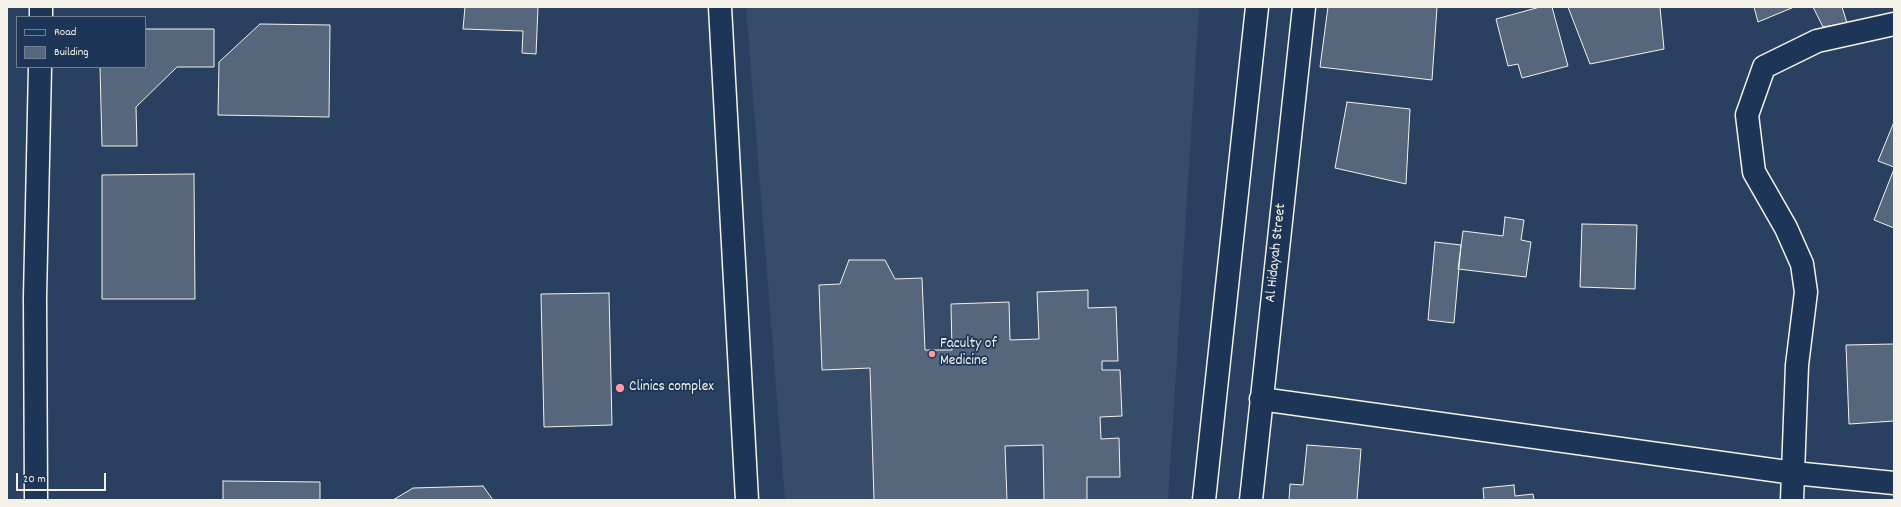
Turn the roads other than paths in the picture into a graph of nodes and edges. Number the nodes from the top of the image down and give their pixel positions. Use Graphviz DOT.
graph roads {
  1 [pos="720,7"];
  2 [pos="1257,7"];
  3 [pos="1304,7"];
  4 [pos="1894,24"];
  5 [pos="40,68"];
  6 [pos="1261,399"];
  7 [pos="1794,473"];
  8 [pos="1894,483"];
  9 [pos="36,500"];
  10 [pos="747,500"];
  11 [pos="1204,500"];
  12 [pos="1251,500"];
  13 [pos="1792,500"];
  1 -- 10 [label="street"];
  2 -- 11 [label="street"];
  3 -- 6 [label="street, Al Hidayah Street"];
  4 -- 7 [label="street"];
  5 -- 9 [label="street"];
  6 -- 7 [label="street"];
  6 -- 12 [label="street, Al Hidayah Street"];
  7 -- 8 [label="street"];
  7 -- 13 [label="street"];
}
